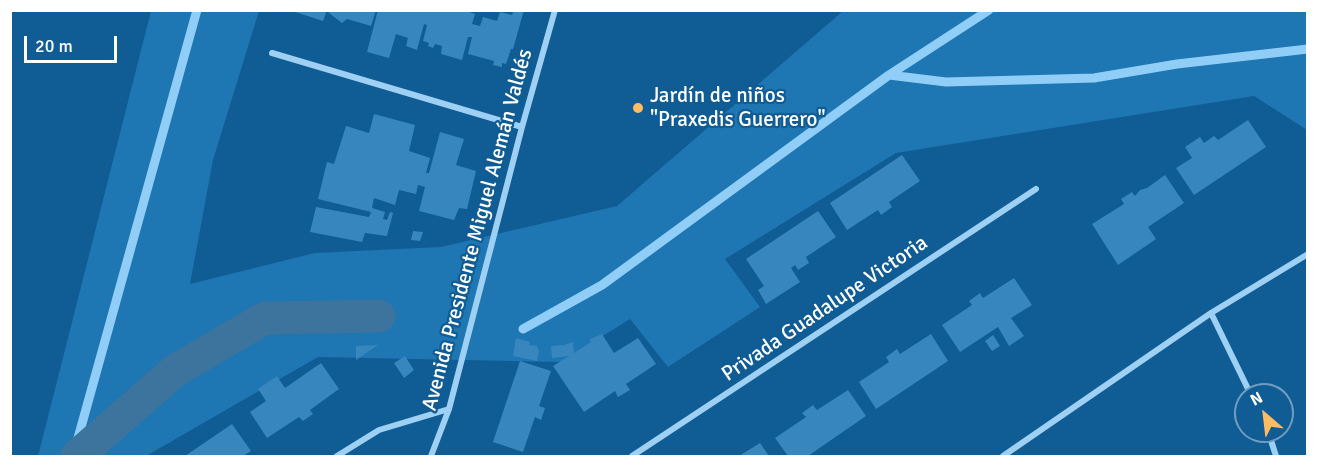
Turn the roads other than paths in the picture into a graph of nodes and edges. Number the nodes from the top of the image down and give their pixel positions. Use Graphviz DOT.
graph roads {
  1 [pos="555,10"];
  2 [pos="272,53"];
  3 [pos="522,126"];
  4 [pos="1036,189"];
  5 [pos="1308,254"];
  6 [pos="1211,313"];
  7 [pos="1245,383"];
  8 [pos="449,409"];
  9 [pos="337,456"];
  10 [pos="431,456"];
  11 [pos="632,456"];
  12 [pos="1004,456"];
  1 -- 3 [label="street, Avenida Presidente Miguel Alemán Valdés"];
  2 -- 3 [label="street"];
  3 -- 8 [label="street, Avenida Presidente Miguel Alemán Valdés"];
  4 -- 11 [label="street, Privada Guadalupe Victoria"];
  5 -- 6 [label="street"];
  6 -- 7 [label="street"];
  6 -- 12 [label="street"];
  8 -- 9 [label="street"];
  8 -- 10 [label="street, Avenida Presidente Miguel Alemán Valdés"];
}
